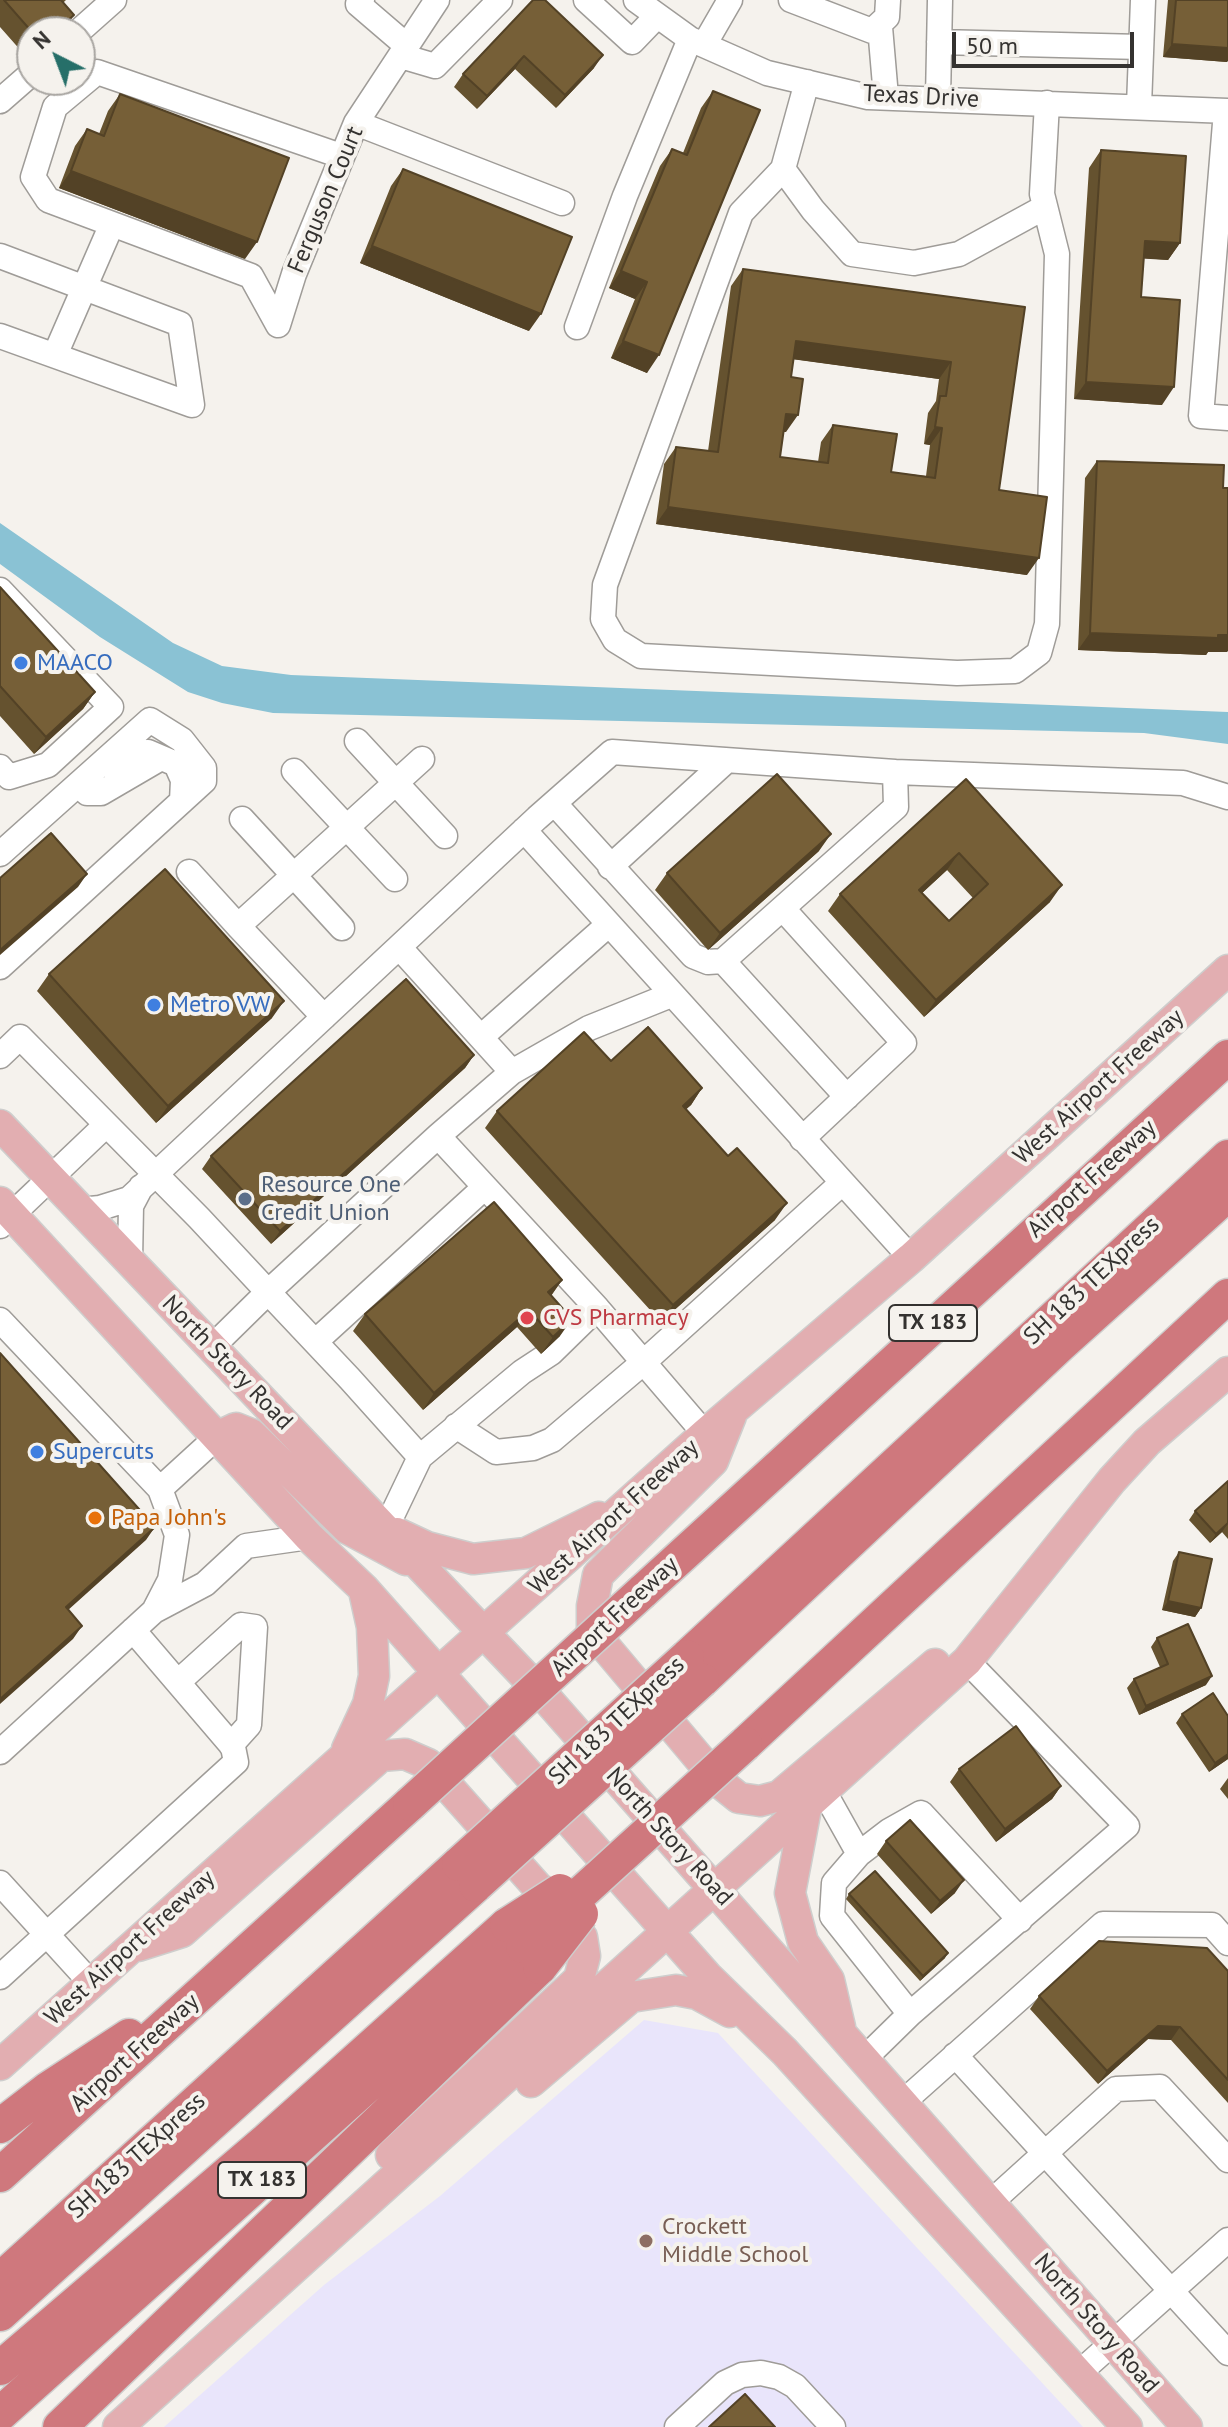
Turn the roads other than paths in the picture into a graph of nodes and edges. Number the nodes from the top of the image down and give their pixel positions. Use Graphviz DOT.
graph roads {
  1 [pos="114,0"];
  2 [pos="362,0"];
  3 [pos="437,0"];
  4 [pos="500,0"];
  5 [pos="586,0"];
  6 [pos="636,0"];
  7 [pos="730,0"];
  8 [pos="791,0"];
  9 [pos="888,0"];
  10 [pos="940,0"];
  11 [pos="1143,0"];
  12 [pos="96,16"];
  13 [pos="657,16"];
  14 [pos="880,27"];
  15 [pos="697,42"];
  16 [pos="939,42"];
  17 [pos="1141,47"];
  18 [pos="404,51"];
  19 [pos="807,82"];
  20 [pos="886,97"];
  21 [pos="938,99"];
  22 [pos="1047,103"];
  23 [pos="1139,106"];
  24 [pos="1227,111"];
  25 [pos="356,123"];
  26 [pos="341,156"];
  27 [pos="783,169"];
  28 [pos="562,203"];
  29 [pos="1045,207"];
  30 [pos="112,224"];
  31 [pos="0,256"];
  32 [pos="83,287"];
  33 [pos="577,327"];
  34 [pos="0,336"];
  35 [pos="55,355"];
  36 [pos="1228,418"];
  37 [pos="0,590"];
  38 [pos="357,741"];
  39 [pos="422,759"];
  40 [pos="724,763"];
  41 [pos="294,771"];
  42 [pos="895,772"];
  43 [pos="3,776"];
  44 [pos="395,783"];
  45 [pos="1228,797"];
  46 [pos="182,801"];
  47 [pos="555,804"];
  48 [pos="242,819"];
  49 [pos="346,828"];
  50 [pos="524,830"];
  51 [pos="445,836"];
  52 [pos="0,854"];
  53 [pos="0,863"];
  54 [pos="610,867"];
  55 [pos="189,872"];
  56 [pos="294,875"];
  57 [pos="395,879"];
  58 [pos="784,910"];
  59 [pos="608,925"];
  60 [pos="238,926"];
  61 [pos="342,928"];
  62 [pos="399,947"];
  63 [pos="723,961"];
  64 [pos="0,967"];
  65 [pos="1228,970"];
  66 [pos="671,995"];
  67 [pos="324,1017"];
  68 [pos="481,1037"];
  69 [pos="0,1056"];
  70 [pos="1228,1057"];
  71 [pos="512,1072"];
  72 [pos="847,1097"];
  73 [pos="0,1125"];
  74 [pos="106,1125"];
  75 [pos="438,1136"];
  76 [pos="802,1139"];
  77 [pos="1228,1157"];
  78 [pos="51,1178"];
  79 [pos="842,1183"];
  80 [pos="141,1187"];
  81 [pos="485,1187"];
  82 [pos="1228,1194"];
  83 [pos="80,1210"];
  84 [pos="4,1215"];
  85 [pos="911,1258"];
  86 [pos="130,1261"];
  87 [pos="268,1292"];
  88 [pos="1228,1296"];
  89 [pos="597,1308"];
  90 [pos="0,1320"];
  91 [pos="315,1342"];
  92 [pos="212,1347"];
  93 [pos="645,1361"];
  94 [pos="1228,1372"];
  95 [pos="733,1410"];
  96 [pos="456,1426"];
  97 [pos="705,1434"];
  98 [pos="217,1437"];
  99 [pos="420,1457"];
  100 [pos="160,1489"];
  101 [pos="632,1499"];
  102 [pos="386,1528"];
  103 [pos="309,1537"];
  104 [pos="422,1568"];
  105 [pos="364,1589"];
  106 [pos="154,1611"];
  107 [pos="133,1630"];
  108 [pos="988,1631"];
  109 [pos="484,1635"];
  110 [pos="967,1661"];
  111 [pos="694,1669"];
  112 [pos="439,1673"];
  113 [pos="178,1682"];
  114 [pos="231,1745"];
  115 [pos="0,1752"];
  116 [pos="343,1758"];
  117 [pos="815,1796"];
  118 [pos="859,1854"];
  119 [pos="468,1875"];
  120 [pos="0,1883"];
  121 [pos="714,1886"];
  122 [pos="1020,1920"];
  123 [pos="667,1931"];
  124 [pos="48,1933"];
  125 [pos="1228,1943"];
  126 [pos="523,1946"];
  127 [pos="130,1949"];
  128 [pos="220,1976"];
  129 [pos="0,1977"];
  130 [pos="91,1983"];
  131 [pos="910,2014"];
  132 [pos="841,2033"];
  133 [pos="785,2052"];
  134 [pos="955,2055"];
  135 [pos="864,2059"];
  136 [pos="0,2065"];
  137 [pos="902,2103"];
  138 [pos="0,2126"];
  139 [pos="1046,2154"];
  140 [pos="1228,2160"];
  141 [pos="0,2175"];
  142 [pos="990,2203"];
  143 [pos="364,2207"];
  144 [pos="1228,2240"];
  145 [pos="0,2280"];
  146 [pos="1171,2290"];
  147 [pos="0,2314"];
  148 [pos="1113,2343"];
  149 [pos="1228,2353"];
  150 [pos="0,2368"];
  151 [pos="1079,2373"];
  152 [pos="0,2414"];
  153 [pos="60,2427"];
  154 [pos="118,2427"];
  155 [pos="677,2427"];
  156 [pos="833,2427"];
  157 [pos="1127,2427"];
  158 [pos="1187,2427"];
  1 -- 12 [label="street"];
  2 -- 18 [label="street"];
  3 -- 18 [label="street, Ferguson Court"];
  4 -- 18 [label="street"];
  5 -- 13 [label="street"];
  6 -- 13 [label="street, Texas Drive"];
  7 -- 15 [label="street"];
  8 -- 14 [label="street"];
  9 -- 14 [label="street"];
  10 -- 16 [label="street"];
  11 -- 17 [label="street"];
  13 -- 15 [label="street, Texas Drive"];
  14 -- 20 [label="street"];
  15 -- 19 [label="street, Texas Drive"];
  15 -- 33 [label="street"];
  16 -- 17 [label="street"];
  16 -- 21 [label="street"];
  17 -- 23 [label="street"];
  18 -- 25 [label="street, Ferguson Court"];
  19 -- 20 [label="street, Texas Drive"];
  19 -- 27 [label="street"];
  20 -- 21 [label="street, Texas Drive"];
  21 -- 22 [label="street, Texas Drive"];
  22 -- 23 [label="street, Texas Drive"];
  22 -- 29 [label="street"];
  23 -- 24 [label="street, Texas Drive"];
  24 -- 36 [label="street"];
  25 -- 26 [label="street, Ferguson Court"];
  25 -- 28 [label="street"];
  26 -- 30 [label="street, Ferguson Court"];
  26 -- 30 [label="street"];
  27 -- 29 [label="street"];
  27 -- 29 [label="street"];
  30 -- 32 [label="street"];
  31 -- 32 [label="street"];
  32 -- 35 [label="street"];
  32 -- 35 [label="street"];
  34 -- 35 [label="street"];
  37 -- 43 [label="street"];
  38 -- 44 [label="street"];
  39 -- 44 [label="street"];
  40 -- 42 [label="street"];
  40 -- 47 [label="street"];
  40 -- 54 [label="street"];
  41 -- 49 [label="street"];
  42 -- 45 [label="street"];
  42 -- 58 [label="street"];
  44 -- 49 [label="street"];
  44 -- 51 [label="street"];
  46 -- 52 [label="street"];
  46 -- 53 [label="street"];
  46 -- 64 [label="street"];
  47 -- 50 [label="street"];
  47 -- 54 [label="street"];
  48 -- 56 [label="street"];
  49 -- 56 [label="street"];
  49 -- 57 [label="street"];
  50 -- 59 [label="street"];
  50 -- 62 [label="street"];
  54 -- 63 [label="street"];
  55 -- 60 [label="street"];
  56 -- 60 [label="street"];
  56 -- 61 [label="street"];
  58 -- 63 [label="street"];
  58 -- 72 [label="street"];
  59 -- 66 [label="street"];
  59 -- 68 [label="street"];
  60 -- 67 [label="street"];
  62 -- 67 [label="street"];
  62 -- 68 [label="street"];
  63 -- 72 [label="street"];
  65 -- 85 [label="main road, West Airport Freeway"];
  66 -- 71 [label="street"];
  66 -- 76 [label="street"];
  67 -- 80 [label="street"];
  68 -- 71 [label="street"];
  69 -- 74 [label="street"];
  70 -- 128 [label="highway, Airport Freeway / TX 183, bridge"];
  71 -- 75 [label="street"];
  72 -- 76 [label="street"];
  73 -- 78 [label="main road, North Story Road"];
  74 -- 78 [label="street"];
  74 -- 80 [label="street"];
  75 -- 81 [label="street"];
  75 -- 87 [label="street"];
  76 -- 79 [label="street"];
  77 -- 111 [label="highway, SH 183 TEXpress"];
  78 -- 83 [label="main road, North Story Road"];
  78 -- 84 [label="street"];
  79 -- 85 [label="street"];
  79 -- 93 [label="street"];
  80 -- 83 [label="street"];
  80 -- 86 [label="street"];
  80 -- 87 [label="street"];
  81 -- 89 [label="street"];
  81 -- 91 [label="street"];
  82 -- 111 [label="highway, SH 183 TEXpress"];
  83 -- 86 [label="main road, North Story Road"];
  84 -- 98 [label="main road, North Story Road"];
  85 -- 95 [label="main road, West Airport Freeway"];
  86 -- 92 [label="main road, North Story Road"];
  87 -- 91 [label="street"];
  87 -- 92 [label="street"];
  88 -- 126 [label="highway, TX 183, bridge"];
  89 -- 93 [label="street"];
  89 -- 96 [label="street"];
  90 -- 100 [label="street"];
  91 -- 99 [label="street"];
  92 -- 102 [label="main road, North Story Road"];
  93 -- 96 [label="street"];
  93 -- 97 [label="street"];
  94 -- 108 [label="main road"];
  95 -- 97 [label="main road, West Airport Freeway"];
  95 -- 108 [label="main road"];
  96 -- 99 [label="street"];
  97 -- 101 [label="main road, West Airport Freeway"];
  98 -- 100 [label="street"];
  98 -- 103 [label="main road, North Story Road"];
  98 -- 104 [label="main road"];
  99 -- 102 [label="street"];
  100 -- 106 [label="street"];
  101 -- 102 [label="main road"];
  101 -- 109 [label="main road, West Airport Freeway"];
  102 -- 104 [label="main road, North Story Road"];
  103 -- 105 [label="main road, North Story Road"];
  103 -- 106 [label="street"];
  104 -- 109 [label="main road, North Story Road"];
  105 -- 112 [label="main road, North Story Road"];
  105 -- 116 [label="main road"];
  106 -- 107 [label="street"];
  107 -- 113 [label="street"];
  107 -- 115 [label="street"];
  108 -- 110 [label="main road"];
  109 -- 112 [label="main road, West Airport Freeway"];
  109 -- 121 [label="main road, North Story Road"];
  110 -- 117 [label="main road"];
  110 -- 122 [label="street"];
  111 -- 119 [label="highway, SH 183 TEXpress, bridge"];
  112 -- 116 [label="main road, West Airport Freeway"];
  112 -- 123 [label="main road, North Story Road"];
  113 -- 114 [label="street"];
  113 -- 114 [label="street"];
  114 -- 124 [label="street"];
  116 -- 127 [label="main road, West Airport Freeway"];
  117 -- 118 [label="street"];
  117 -- 121 [label="main road"];
  117 -- 132 [label="main road"];
  118 -- 122 [label="street"];
  118 -- 131 [label="street"];
  119 -- 145 [label="highway, SH 183 TEXpress"];
  119 -- 147 [label="highway, SH 183 TEXpress"];
  120 -- 124 [label="street"];
  121 -- 123 [label="main road"];
  121 -- 132 [label="main road, North Story Road"];
  122 -- 131 [label="street"];
  123 -- 133 [label="main road, North Story Road"];
  123 -- 143 [label="main road"];
  124 -- 129 [label="street"];
  124 -- 130 [label="street"];
  125 -- 134 [label="street"];
  126 -- 150 [label="highway"];
  126 -- 152 [label="highway, TX 183"];
  126 -- 153 [label="highway"];
  127 -- 130 [label="main road, West Airport Freeway"];
  127 -- 143 [label="main road"];
  128 -- 138 [label="highway"];
  128 -- 141 [label="highway, Airport Freeway / TX 183"];
  130 -- 136 [label="main road, West Airport Freeway"];
  131 -- 135 [label="street"];
  132 -- 135 [label="main road, North Story Road"];
  133 -- 143 [label="main road"];
  133 -- 151 [label="main road, North Story Road"];
  134 -- 137 [label="street"];
  134 -- 139 [label="street"];
  135 -- 137 [label="main road, North Story Road"];
  137 -- 142 [label="main road, North Story Road"];
  139 -- 140 [label="street"];
  139 -- 142 [label="street"];
  139 -- 146 [label="street"];
  142 -- 148 [label="main road, North Story Road"];
  143 -- 154 [label="main road"];
  144 -- 146 [label="street"];
  146 -- 148 [label="street"];
  146 -- 149 [label="street"];
  148 -- 151 [label="street"];
  148 -- 158 [label="main road, North Story Road"];
  151 -- 157 [label="main road, North Story Road"];
  155 -- 156 [label="street"];
}
